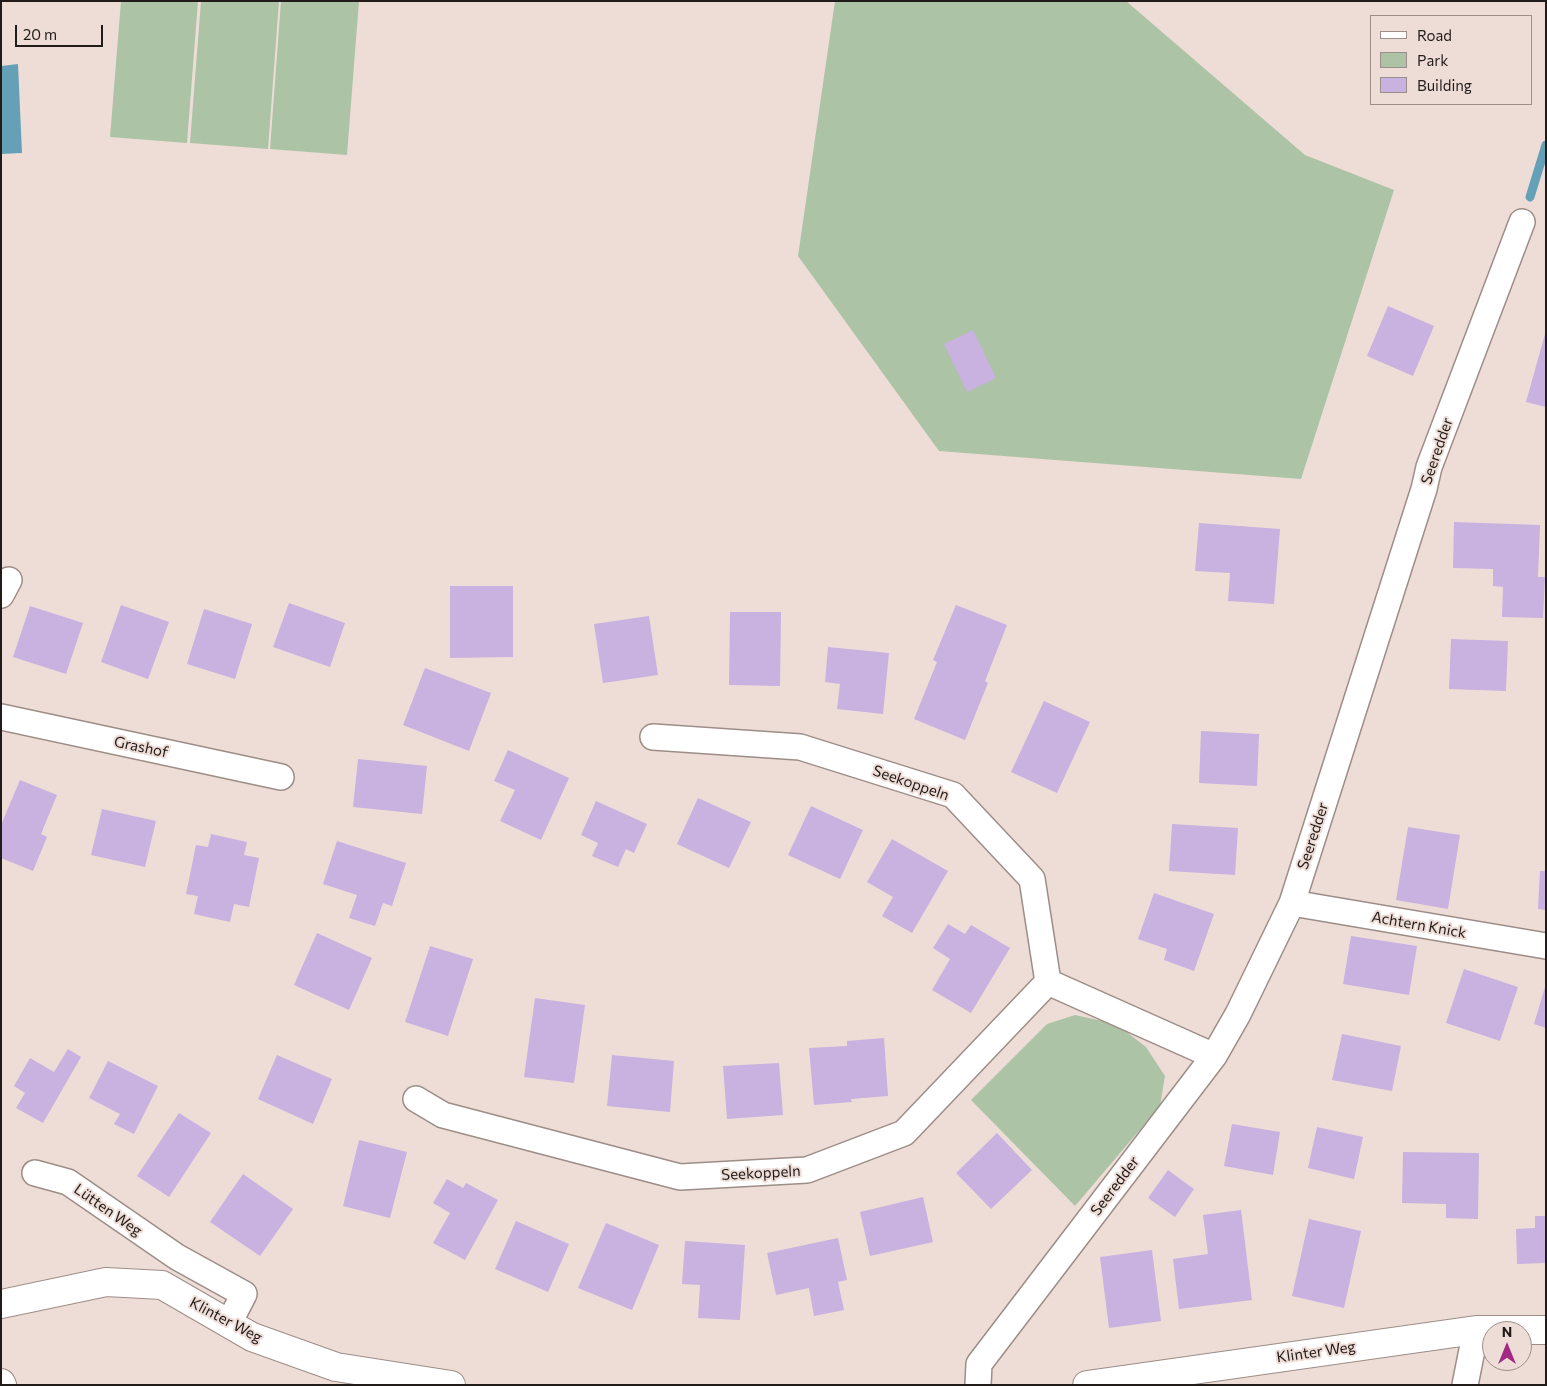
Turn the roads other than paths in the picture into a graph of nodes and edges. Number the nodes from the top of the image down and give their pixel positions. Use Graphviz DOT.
graph roads {
  1 [pos="1522,222"];
  2 [pos="1,717"];
  3 [pos="653,737"];
  4 [pos="281,778"];
  5 [pos="1292,903"];
  6 [pos="1546,946"];
  7 [pos="1048,982"];
  8 [pos="1214,1056"];
  9 [pos="416,1100"];
  10 [pos="35,1173"];
  11 [pos="177,1257"];
  12 [pos="162,1286"];
  13 [pos="1,1304"];
  14 [pos="229,1323"];
  15 [pos="1476,1330"];
  16 [pos="1546,1330"];
  17 [pos="451,1385"];
  18 [pos="978,1385"];
  19 [pos="1087,1385"];
  20 [pos="1465,1385"];
  1 -- 5 [label="street, Seeredder"];
  2 -- 4 [label="street, Grashof"];
  3 -- 7 [label="street, Seekoppeln"];
  5 -- 6 [label="street, Achtern Knick"];
  5 -- 8 [label="street, Seeredder"];
  7 -- 8 [label="street"];
  7 -- 9 [label="street, Seekoppeln"];
  8 -- 18 [label="street, Seeredder"];
  10 -- 11 [label="street, Lütten Weg"];
  11 -- 12 [label="street"];
  11 -- 14 [label="street, Lütten Weg"];
  12 -- 13 [label="street, Klinter Weg"];
  12 -- 14 [label="street, Klinter Weg"];
  14 -- 17 [label="street, Klinter Weg"];
  15 -- 16 [label="street, Klinter Weg"];
  15 -- 19 [label="street, Klinter Weg"];
  15 -- 20 [label="street"];
}
